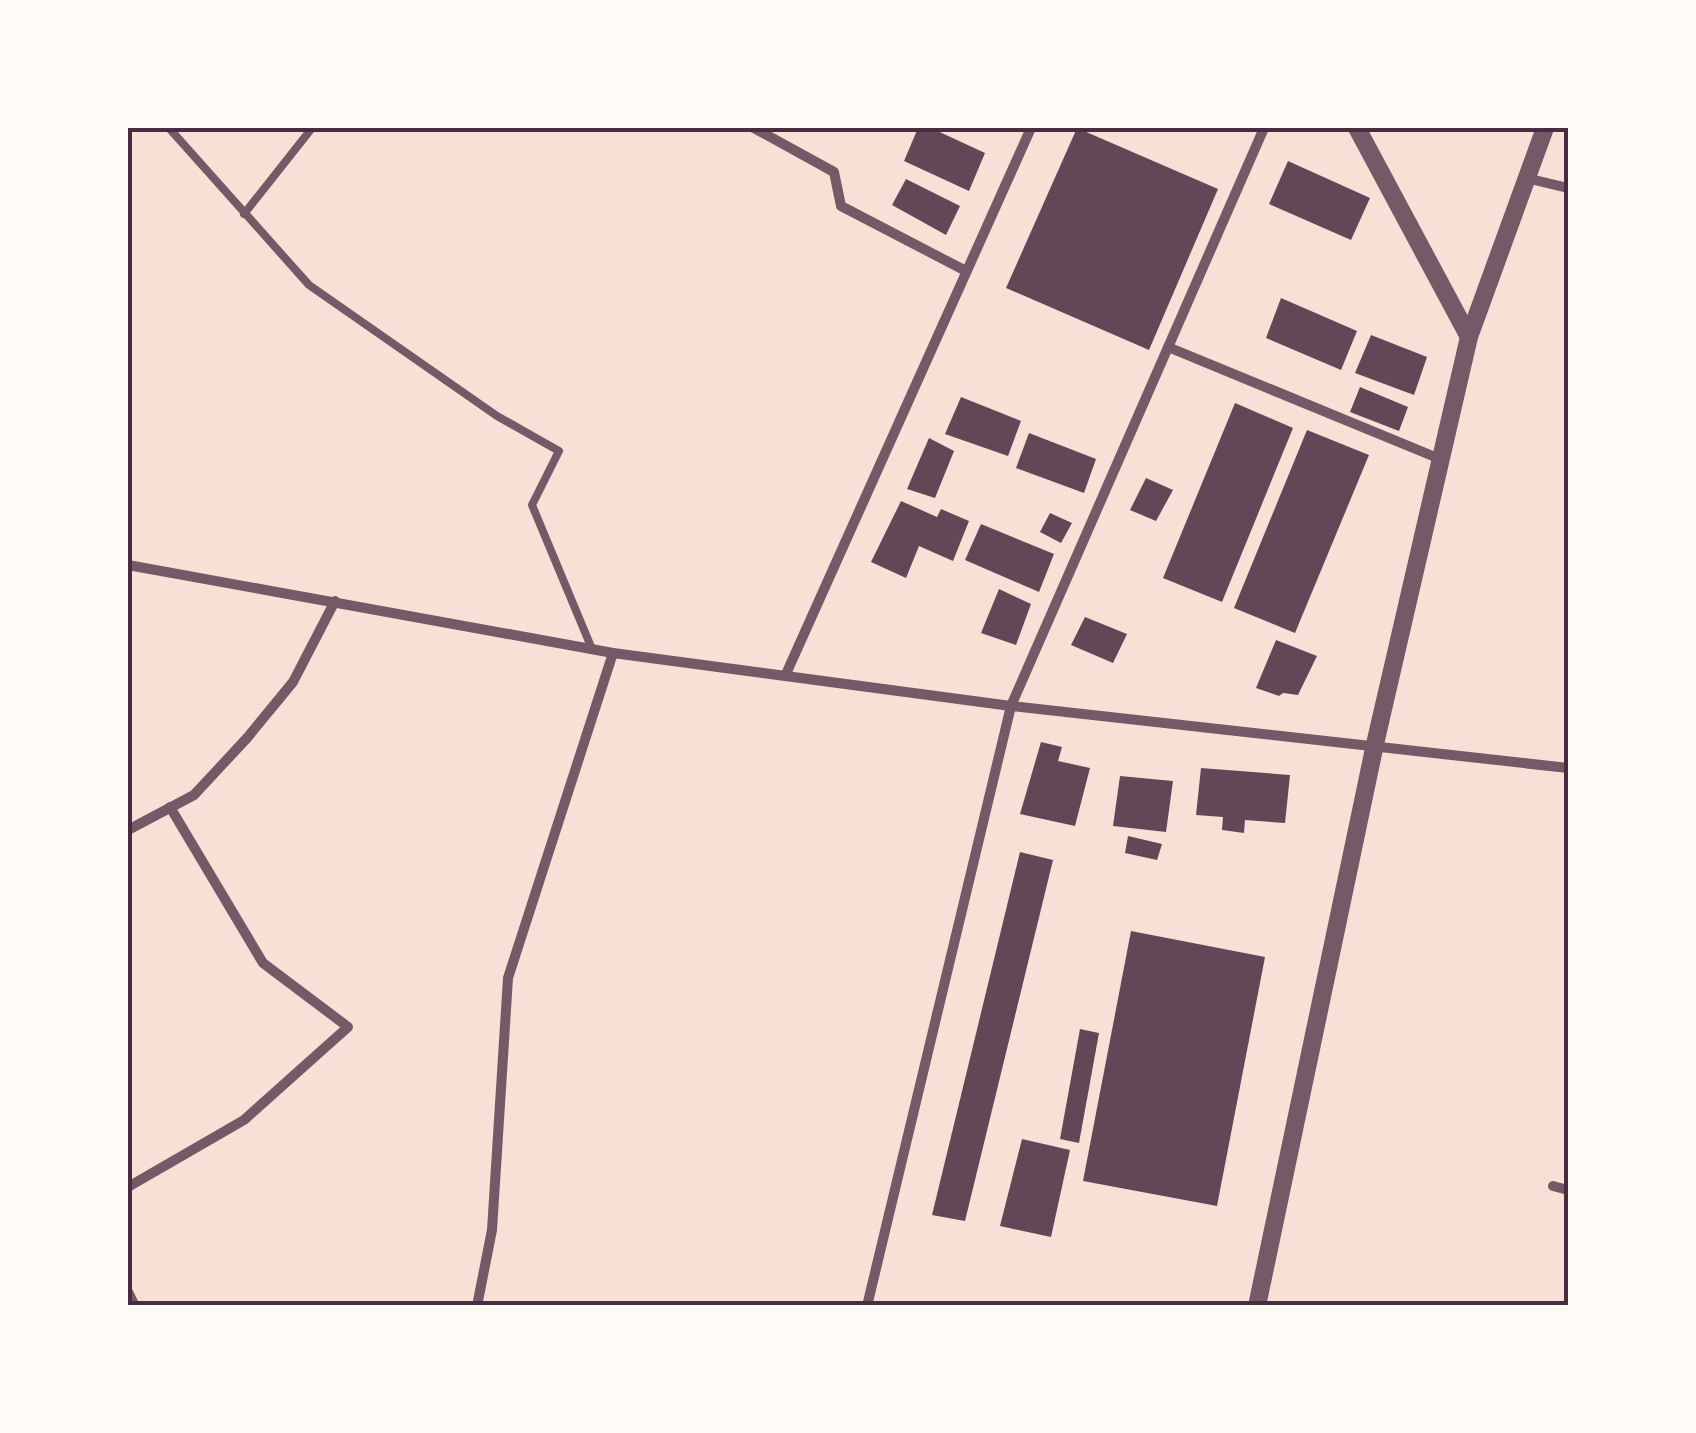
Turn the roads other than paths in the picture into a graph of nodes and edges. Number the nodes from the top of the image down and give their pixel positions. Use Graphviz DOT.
graph roads {
  1 [pos="169,128"];
  2 [pos="312,128"];
  3 [pos="754,128"];
  4 [pos="1031,128"];
  5 [pos="1264,128"];
  6 [pos="1358,128"];
  7 [pos="1545,128"];
  8 [pos="1525,178"];
  9 [pos="1568,188"];
  10 [pos="244,214"];
  11 [pos="966,271"];
  12 [pos="1469,336"];
  13 [pos="1168,347"];
  14 [pos="1440,459"];
  15 [pos="128,565"];
  16 [pos="335,601"];
  17 [pos="592,649"];
  18 [pos="613,652"];
  19 [pos="786,674"];
  20 [pos="1011,706"];
  21 [pos="1375,744"];
  22 [pos="1568,768"];
  23 [pos="170,807"];
  24 [pos="128,830"];
  25 [pos="128,1186"];
  26 [pos="1553,1186"];
  27 [pos="1568,1190"];
  28 [pos="128,1292"];
  29 [pos="134,1306"];
  30 [pos="477,1306"];
  31 [pos="867,1306"];
  32 [pos="1257,1306"];
  1 -- 10 [label="lane"];
  2 -- 10 [label="lane"];
  3 -- 11 [label="street"];
  4 -- 11 [label="street"];
  5 -- 13 [label="street"];
  6 -- 12 [label="street"];
  7 -- 8 [label="street"];
  8 -- 9 [label="street"];
  8 -- 12 [label="street"];
  10 -- 17 [label="lane"];
  11 -- 19 [label="street"];
  12 -- 14 [label="street"];
  13 -- 14 [label="street"];
  13 -- 20 [label="street"];
  14 -- 21 [label="street"];
  15 -- 16 [label="street"];
  16 -- 17 [label="street"];
  16 -- 23 [label="street"];
  17 -- 18 [label="street"];
  18 -- 19 [label="street"];
  18 -- 30 [label="street"];
  19 -- 20 [label="street"];
  20 -- 21 [label="street"];
  20 -- 31 [label="street"];
  21 -- 22 [label="street"];
  21 -- 32 [label="street"];
  23 -- 24 [label="street"];
  23 -- 25 [label="street"];
  26 -- 27 [label="street"];
  28 -- 29 [label="street"];
}
